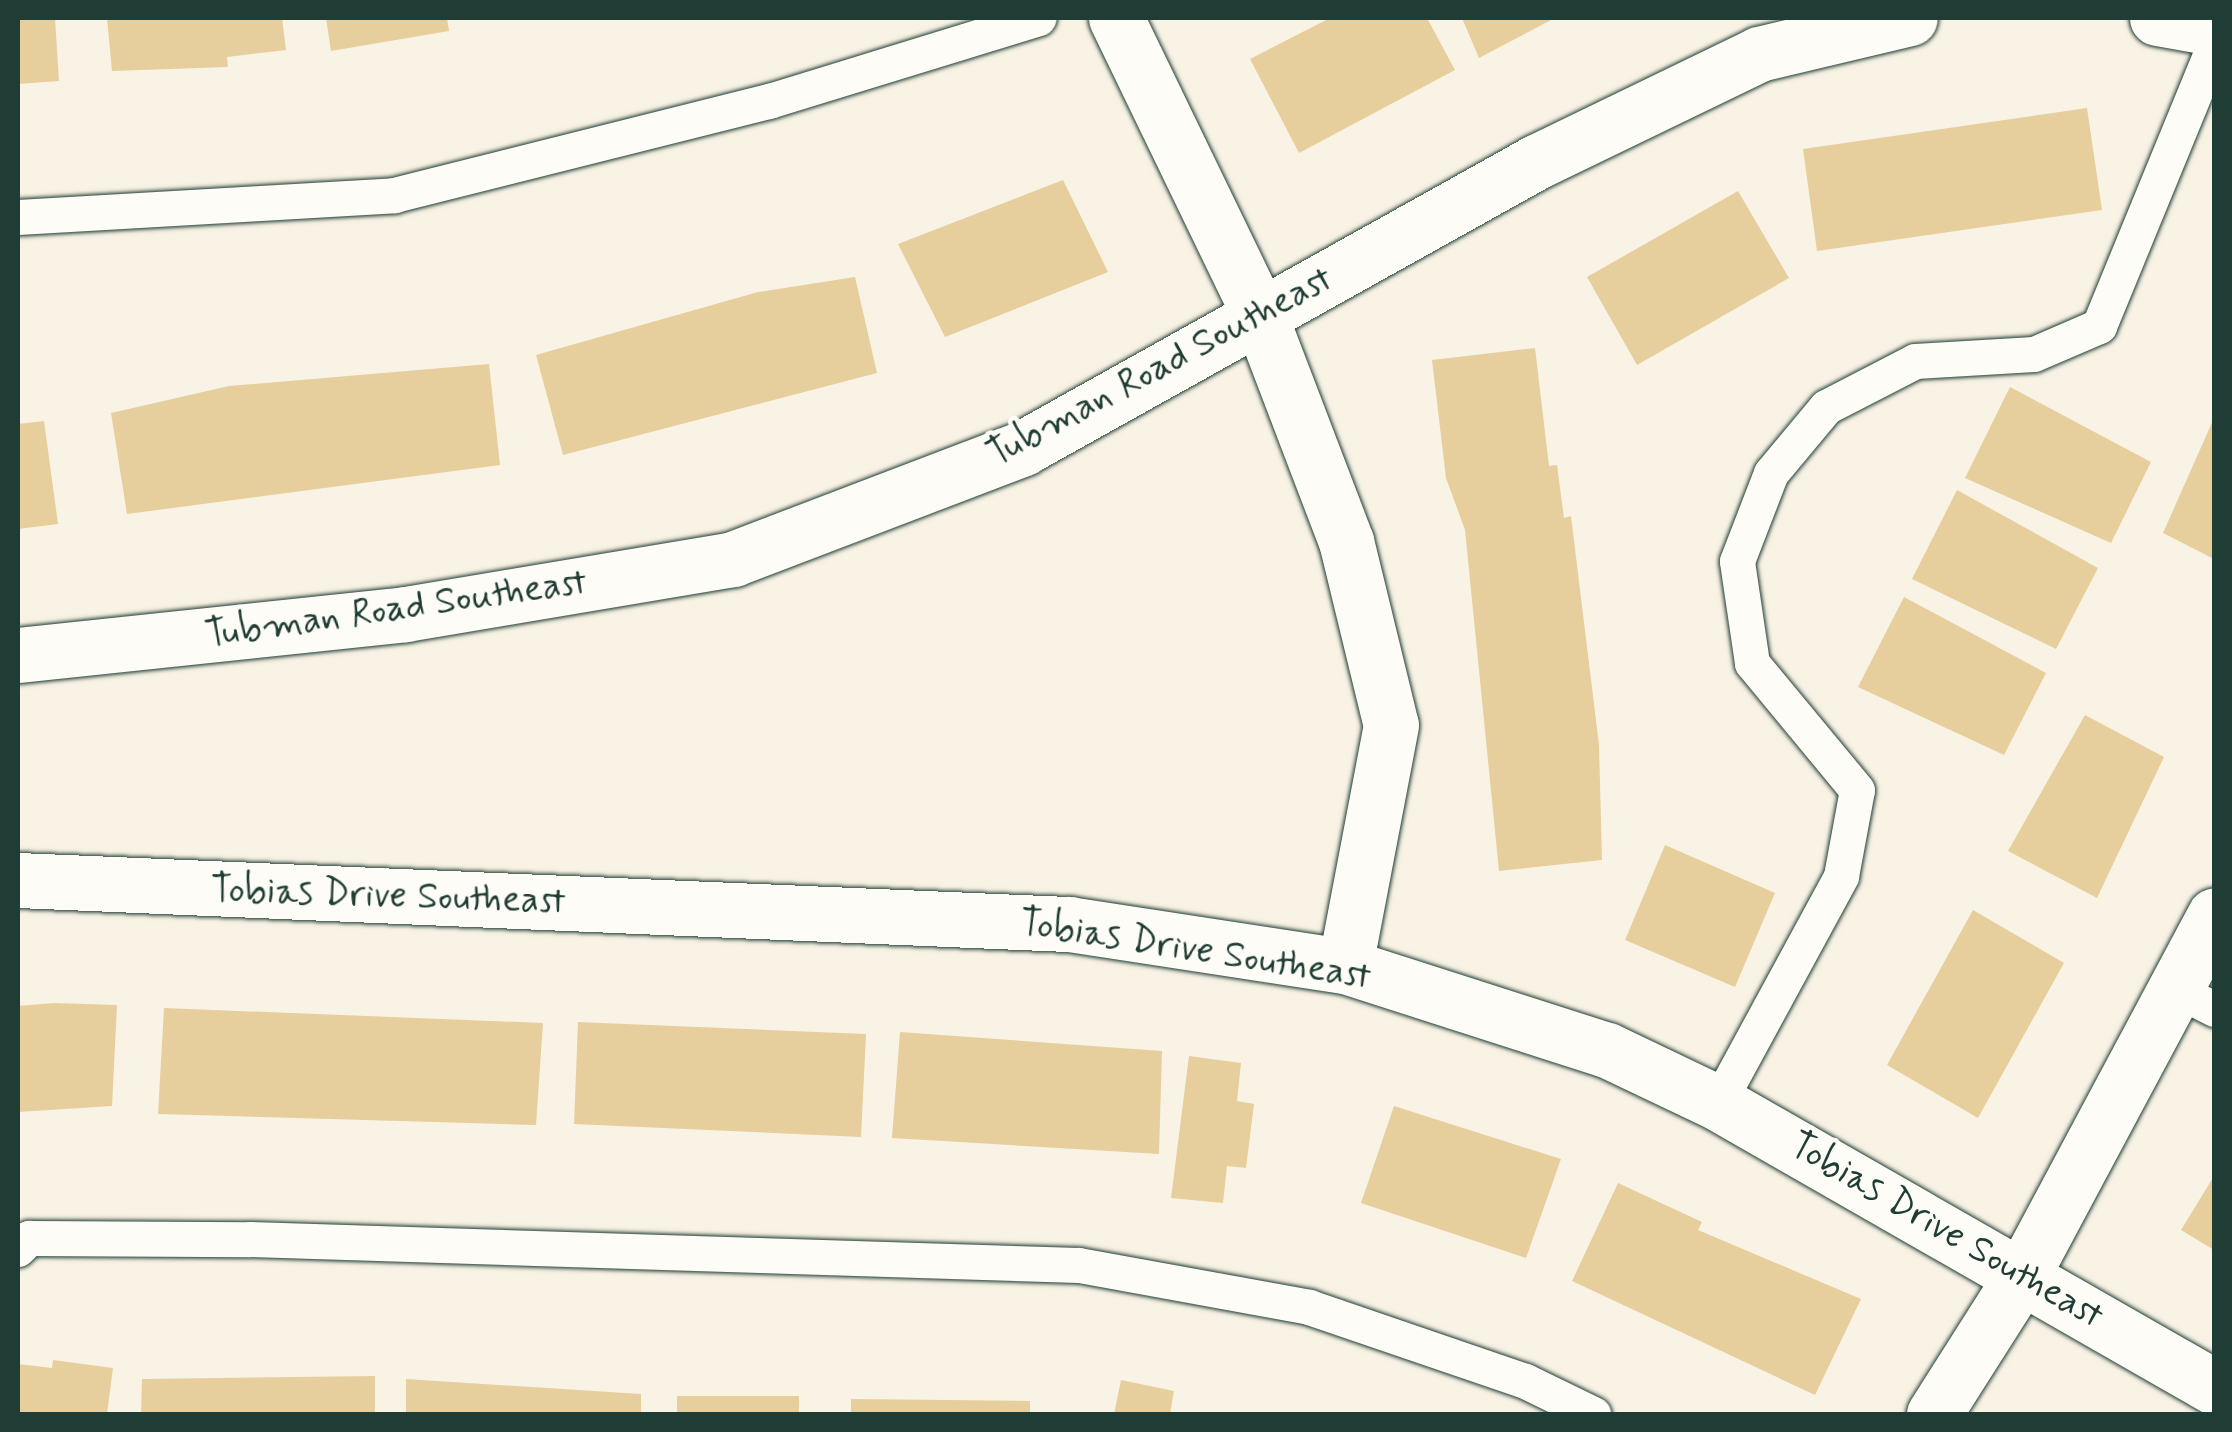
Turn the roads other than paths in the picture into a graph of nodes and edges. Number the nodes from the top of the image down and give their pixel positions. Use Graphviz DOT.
graph roads {
  1 [pos="1039,18"];
  2 [pos="1116,18"];
  3 [pos="1910,18"];
  4 [pos="2157,18"];
  5 [pos="2214,28"];
  6 [pos="2214,45"];
  7 [pos="18,218"];
  8 [pos="1260,316"];
  9 [pos="18,655"];
  10 [pos="18,880"];
  11 [pos="2214,916"];
  12 [pos="1345,966"];
  13 [pos="2195,999"];
  14 [pos="1718,1102"];
  15 [pos="18,1249"];
  16 [pos="2024,1272"];
  17 [pos="2214,1388"];
  18 [pos="1593,1414"];
  19 [pos="1934,1414"];
  1 -- 7 [label="lane"];
  2 -- 8 [label="street"];
  3 -- 8 [label="street, Tubman Road Southeast"];
  4 -- 5 [label="street"];
  6 -- 14 [label="lane"];
  8 -- 9 [label="street, Tubman Road Southeast"];
  8 -- 12 [label="street"];
  10 -- 12 [label="street, Tobias Drive Southeast"];
  11 -- 13 [label="street"];
  12 -- 14 [label="street, Tobias Drive Southeast"];
  13 -- 16 [label="street"];
  14 -- 16 [label="street, Tobias Drive Southeast"];
  15 -- 18 [label="lane"];
  16 -- 17 [label="street, Tobias Drive Southeast"];
  16 -- 19 [label="street"];
}
